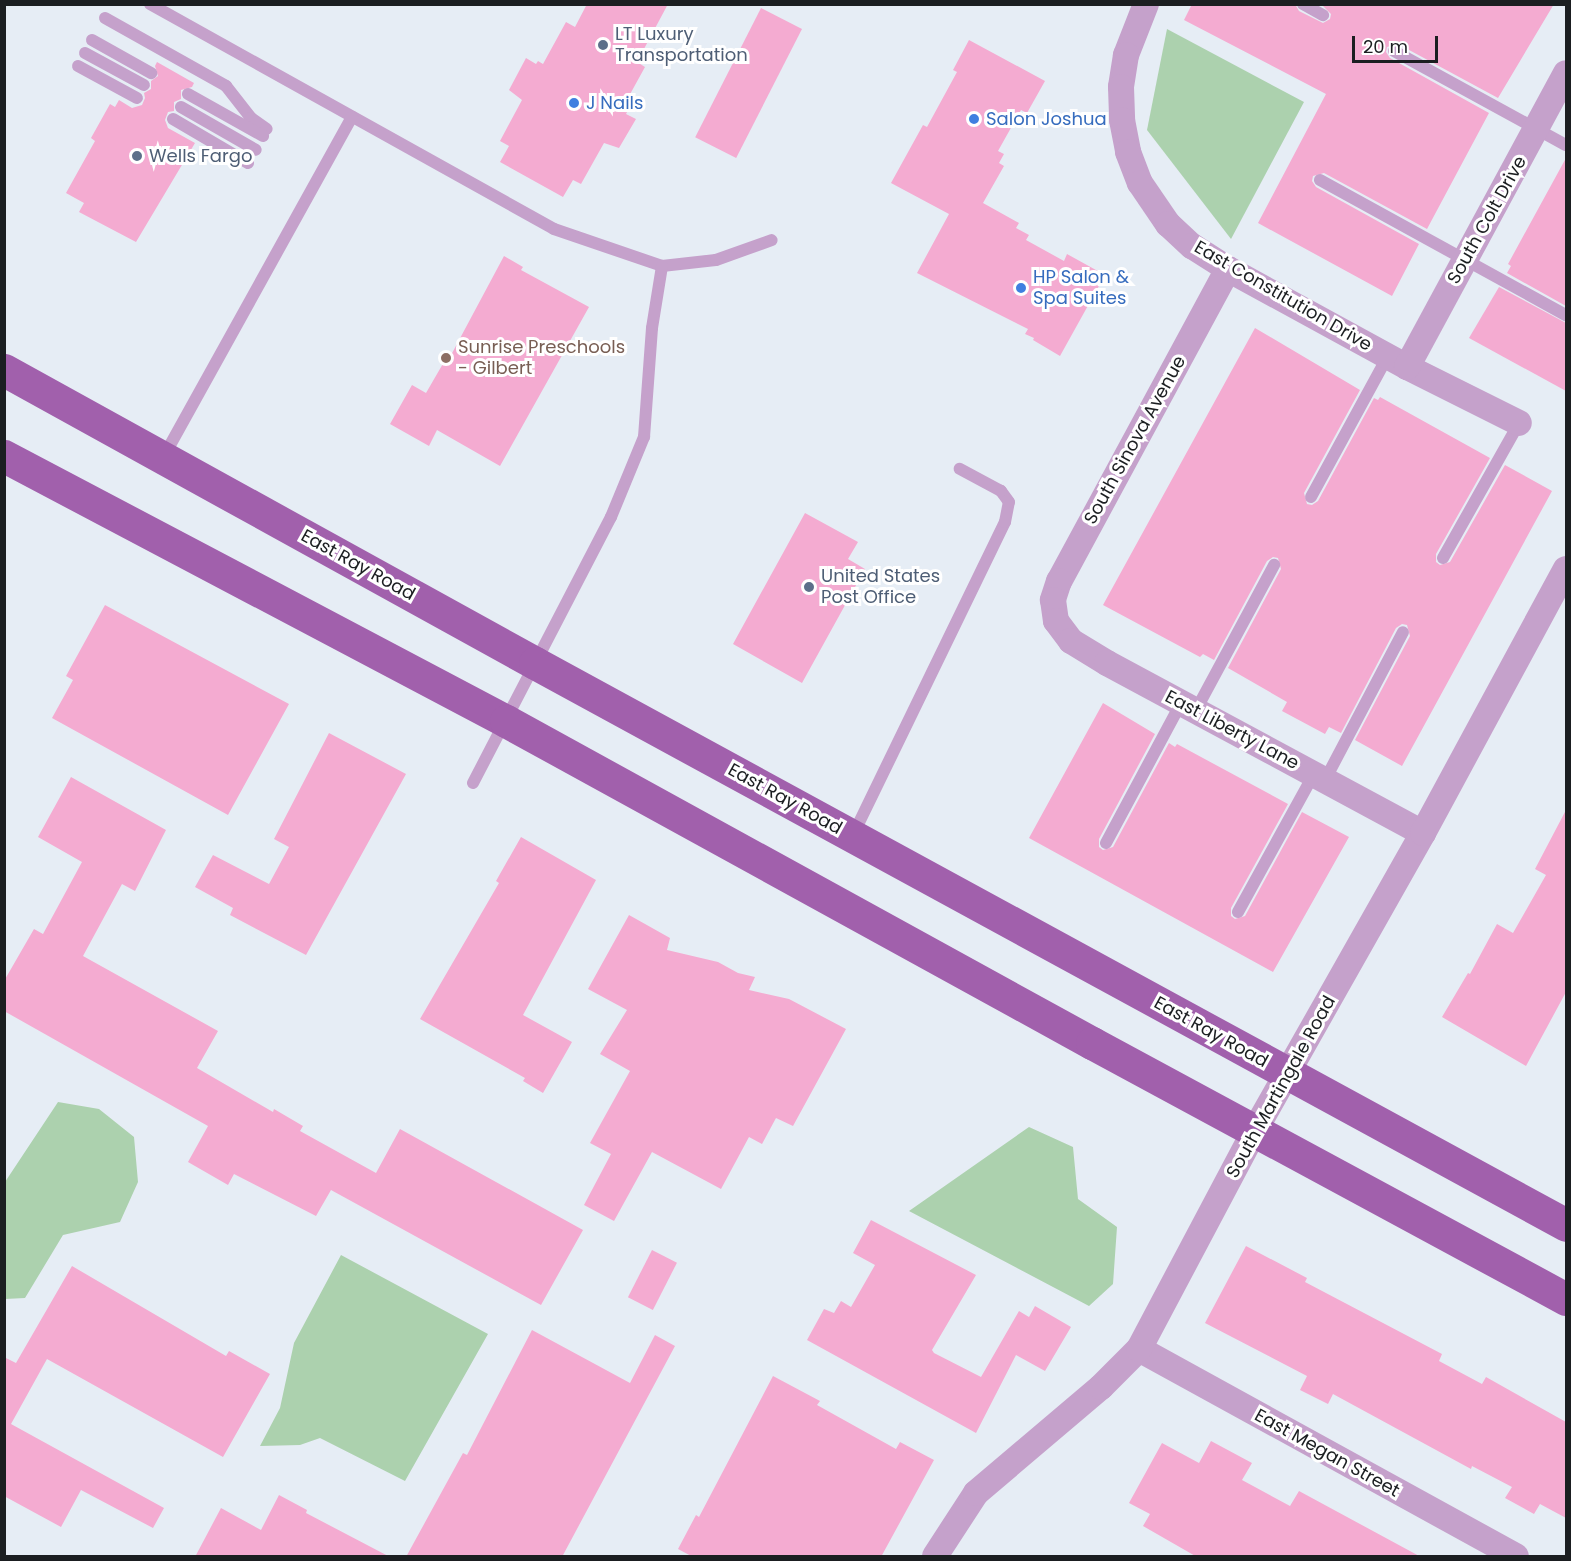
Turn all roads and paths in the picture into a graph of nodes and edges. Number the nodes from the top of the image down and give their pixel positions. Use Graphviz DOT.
graph roads {
  1 [pos="150,4"];
  2 [pos="1146,4"];
  3 [pos="1303,4"];
  4 [pos="1323,15"];
  5 [pos="105,18"];
  6 [pos="92,40"];
  7 [pos="1394,51"];
  8 [pos="85,53"];
  9 [pos="78,66"];
  10 [pos="151,73"];
  11 [pos="1566,73"];
  12 [pos="144,85"];
  13 [pos="188,94"];
  14 [pos="137,99"];
  15 [pos="181,107"];
  16 [pos="352,117"];
  17 [pos="173,119"];
  18 [pos="1536,128"];
  19 [pos="1566,145"];
  20 [pos="255,150"];
  21 [pos="248,164"];
  22 [pos="1320,180"];
  23 [pos="772,240"];
  24 [pos="1465,259"];
  25 [pos="662,266"];
  26 [pos="1228,269"];
  27 [pos="1566,315"];
  28 [pos="1397,361"];
  29 [pos="4,370"];
  30 [pos="1519,423"];
  31 [pos="4,456"];
  32 [pos="164,457"];
  33 [pos="960,469"];
  34 [pos="1311,497"];
  35 [pos="1443,558"];
  36 [pos="1274,566"];
  37 [pos="1566,569"];
  38 [pos="1054,614"];
  39 [pos="1403,632"];
  40 [pos="536,663"];
  41 [pos="1188,707"];
  42 [pos="506,721"];
  43 [pos="1319,777"];
  44 [pos="473,783"];
  45 [pos="1423,833"];
  46 [pos="853,836"];
  47 [pos="1106,843"];
  48 [pos="1238,912"];
  49 [pos="1287,1074"];
  50 [pos="1255,1130"];
  51 [pos="1566,1225"];
  52 [pos="1566,1299"];
  53 [pos="1139,1349"];
  54 [pos="935,1557"];
  55 [pos="1516,1557"];
  1 -- 16 [label="lane"];
  2 -- 26 [label="street, East Constitution Drive"];
  3 -- 4 [label="lane"];
  5 -- 13 [label="lane"];
  6 -- 10 [label="lane"];
  7 -- 18 [label="lane"];
  8 -- 12 [label="lane"];
  9 -- 14 [label="lane"];
  11 -- 18 [label="street, South Colt Drive"];
  15 -- 20 [label="lane"];
  16 -- 25 [label="lane"];
  16 -- 32 [label="lane"];
  17 -- 21 [label="lane"];
  18 -- 19 [label="lane"];
  18 -- 24 [label="street, South Colt Drive"];
  22 -- 24 [label="lane"];
  23 -- 25 [label="lane"];
  24 -- 27 [label="lane"];
  24 -- 28 [label="street, South Colt Drive"];
  25 -- 40 [label="lane"];
  26 -- 28 [label="street, East Constitution Drive"];
  26 -- 38 [label="street, South Sinova Avenue"];
  28 -- 30 [label="street, East Constitution Drive"];
  28 -- 34 [label="lane"];
  29 -- 32 [label="main road, East Ray Road"];
  30 -- 35 [label="lane"];
  31 -- 42 [label="main road"];
  32 -- 40 [label="main road, East Ray Road"];
  33 -- 46 [label="lane"];
  36 -- 41 [label="lane"];
  37 -- 45 [label="street, South Martingale Road"];
  38 -- 41 [label="street, East Liberty Lane"];
  39 -- 43 [label="lane"];
  40 -- 42 [label="lane"];
  40 -- 46 [label="main road, East Ray Road"];
  41 -- 43 [label="street, East Liberty Lane"];
  41 -- 47 [label="lane"];
  42 -- 44 [label="lane"];
  42 -- 50 [label="main road"];
  43 -- 45 [label="street, East Liberty Lane"];
  43 -- 48 [label="lane"];
  45 -- 49 [label="street, South Martingale Road"];
  46 -- 49 [label="main road, East Ray Road"];
  49 -- 50 [label="street, South Martingale Road"];
  49 -- 51 [label="main road, East Ray Road"];
  50 -- 52 [label="main road"];
  50 -- 53 [label="street, South Martingale Road"];
  53 -- 54 [label="street, South Martingale Road"];
  53 -- 55 [label="street, East Megan Street"];
}
